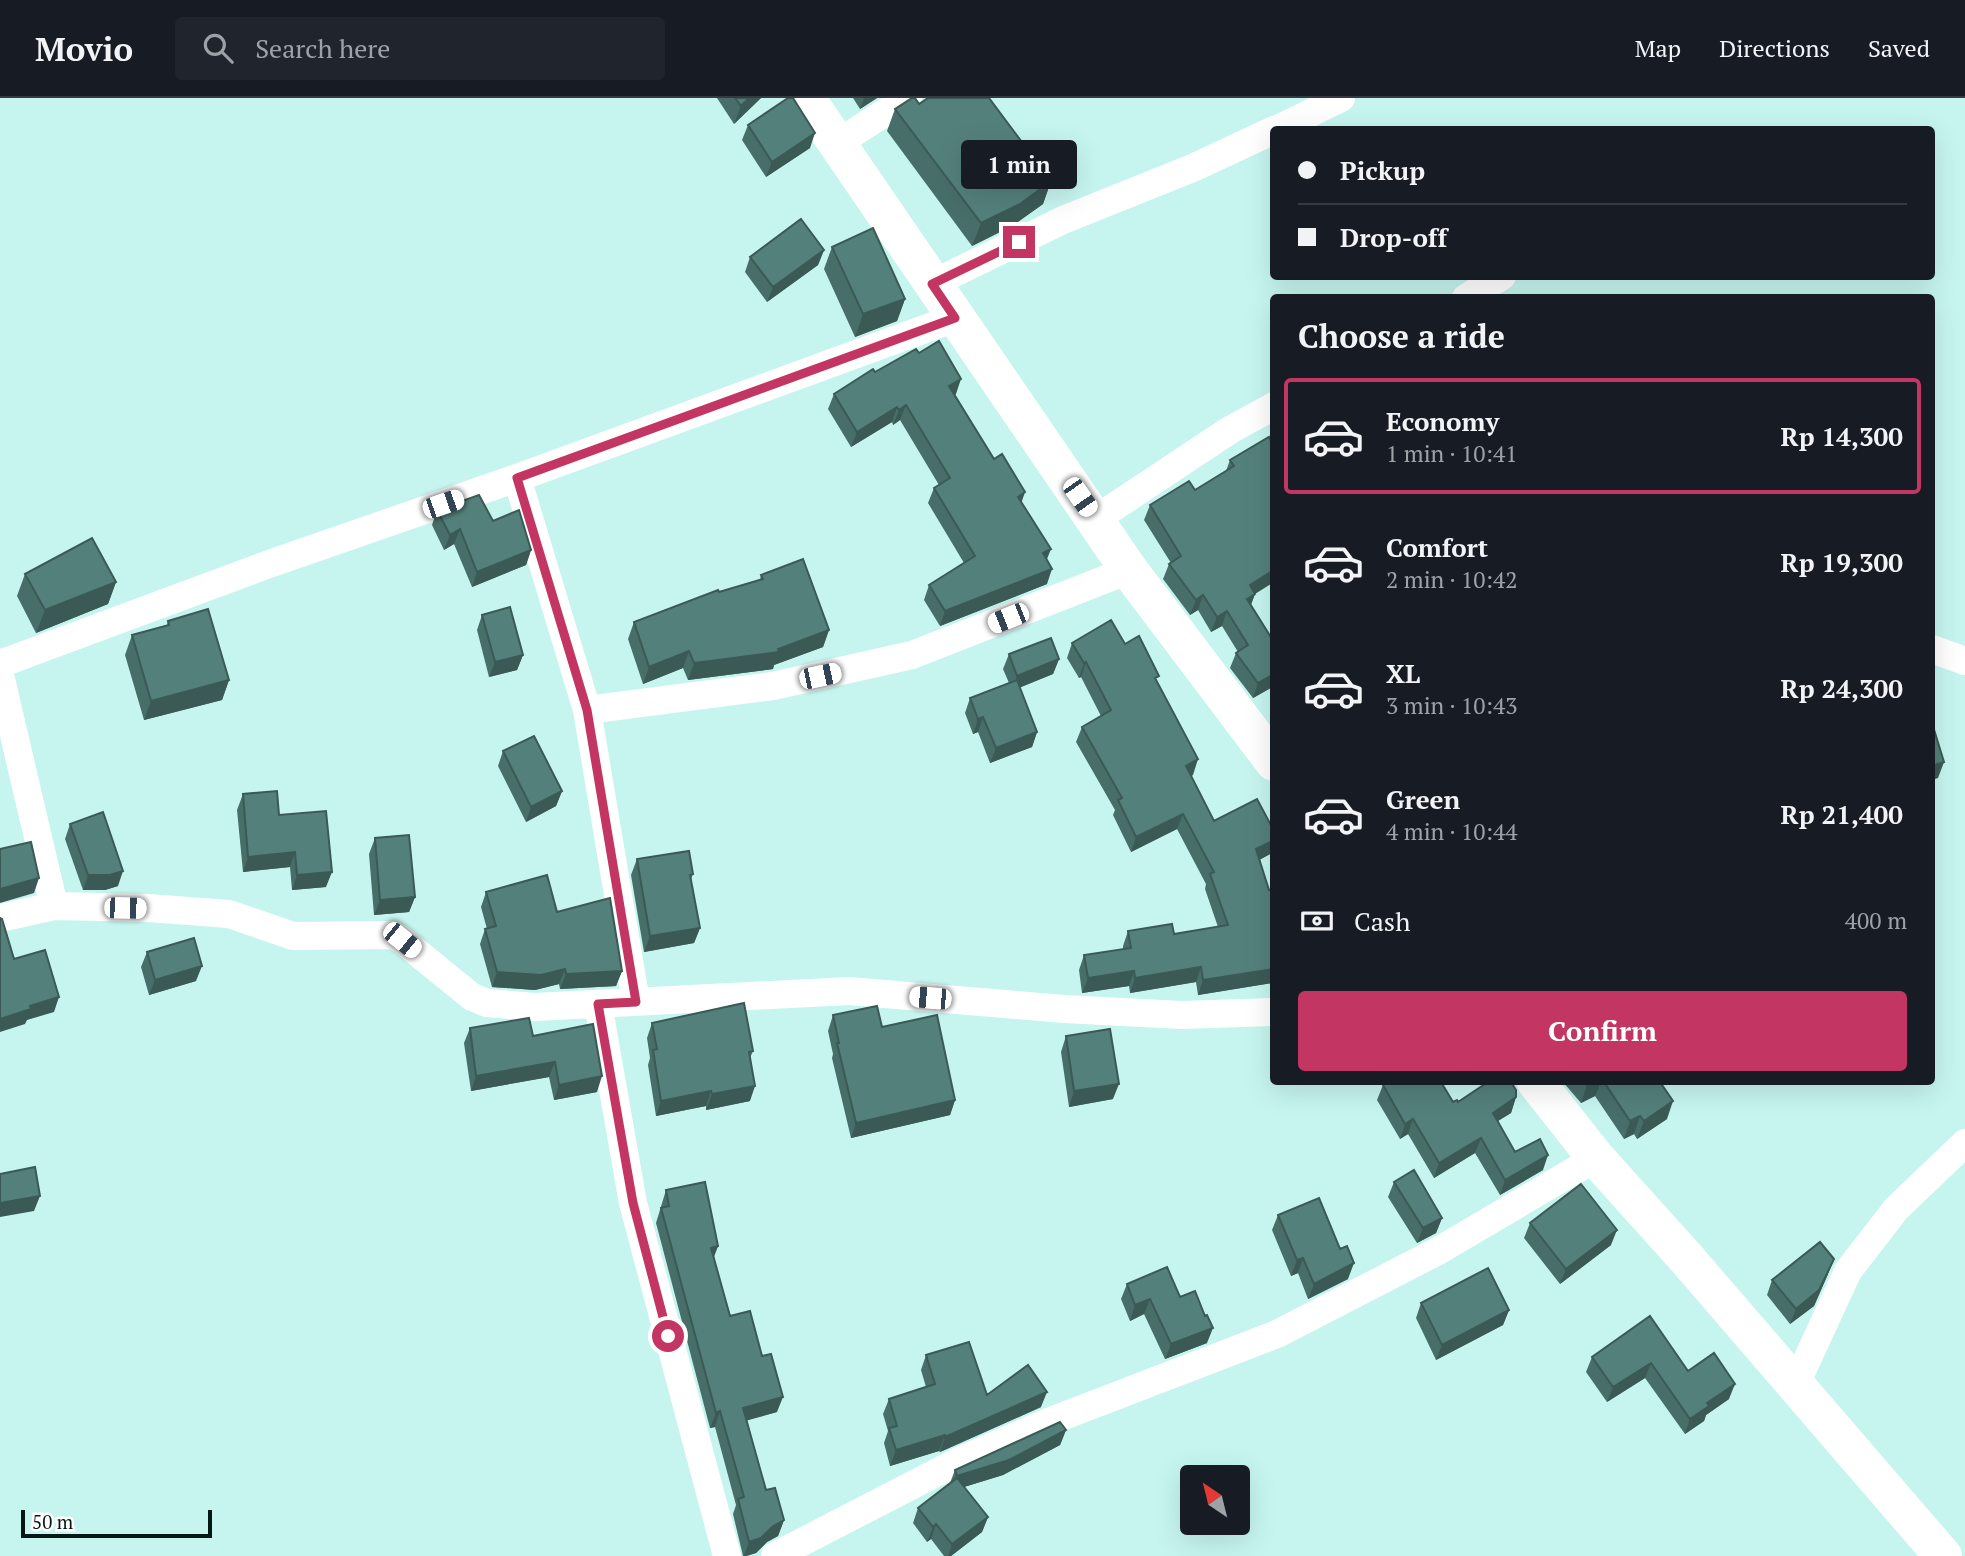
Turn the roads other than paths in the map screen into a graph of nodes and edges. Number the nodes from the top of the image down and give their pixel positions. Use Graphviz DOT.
graph roads {
  1 [pos="806,98"];
  2 [pos="908,98"];
  3 [pos="1341,98"];
  4 [pos="1283,126"];
  5 [pos="1270,132"];
  6 [pos="836,144"];
  7 [pos="1496,280"];
  8 [pos="932,284"];
  9 [pos="1473,294"];
  10 [pos="955,318"];
  11 [pos="1270,408"];
  12 [pos="517,478"];
  13 [pos="1096,519"];
  14 [pos="1129,570"];
  15 [pos="1935,650"];
  16 [pos="1965,662"];
  17 [pos="0,664"];
  18 [pos="0,676"];
  19 [pos="587,710"];
  20 [pos="1270,757"];
  21 [pos="54,906"];
  22 [pos="0,918"];
  23 [pos="636,1002"];
  24 [pos="598,1004"];
  25 [pos="1270,1012"];
  26 [pos="1537,1085"];
  27 [pos="1965,1143"];
  28 [pos="1596,1158"];
  29 [pos="1795,1386"];
  30 [pos="727,1556"];
  31 [pos="775,1556"];
  32 [pos="1943,1556"];
  1 -- 6 [label="street"];
  2 -- 6 [label="street"];
  3 -- 4 [label="street"];
  5 -- 8 [label="street"];
  6 -- 8 [label="street"];
  7 -- 9 [label="street"];
  8 -- 10 [label="street"];
  10 -- 12 [label="street"];
  10 -- 13 [label="street"];
  11 -- 13 [label="street"];
  12 -- 17 [label="street"];
  12 -- 19 [label="street"];
  13 -- 14 [label="street"];
  14 -- 19 [label="street"];
  14 -- 20 [label="street"];
  15 -- 16 [label="street"];
  18 -- 21 [label="street"];
  19 -- 23 [label="street"];
  21 -- 22 [label="street"];
  21 -- 24 [label="street"];
  23 -- 24 [label="street"];
  23 -- 25 [label="street"];
  24 -- 30 [label="street"];
  26 -- 28 [label="street"];
  27 -- 29 [label="street"];
  28 -- 29 [label="street"];
  28 -- 31 [label="street"];
  29 -- 32 [label="street"];
}
